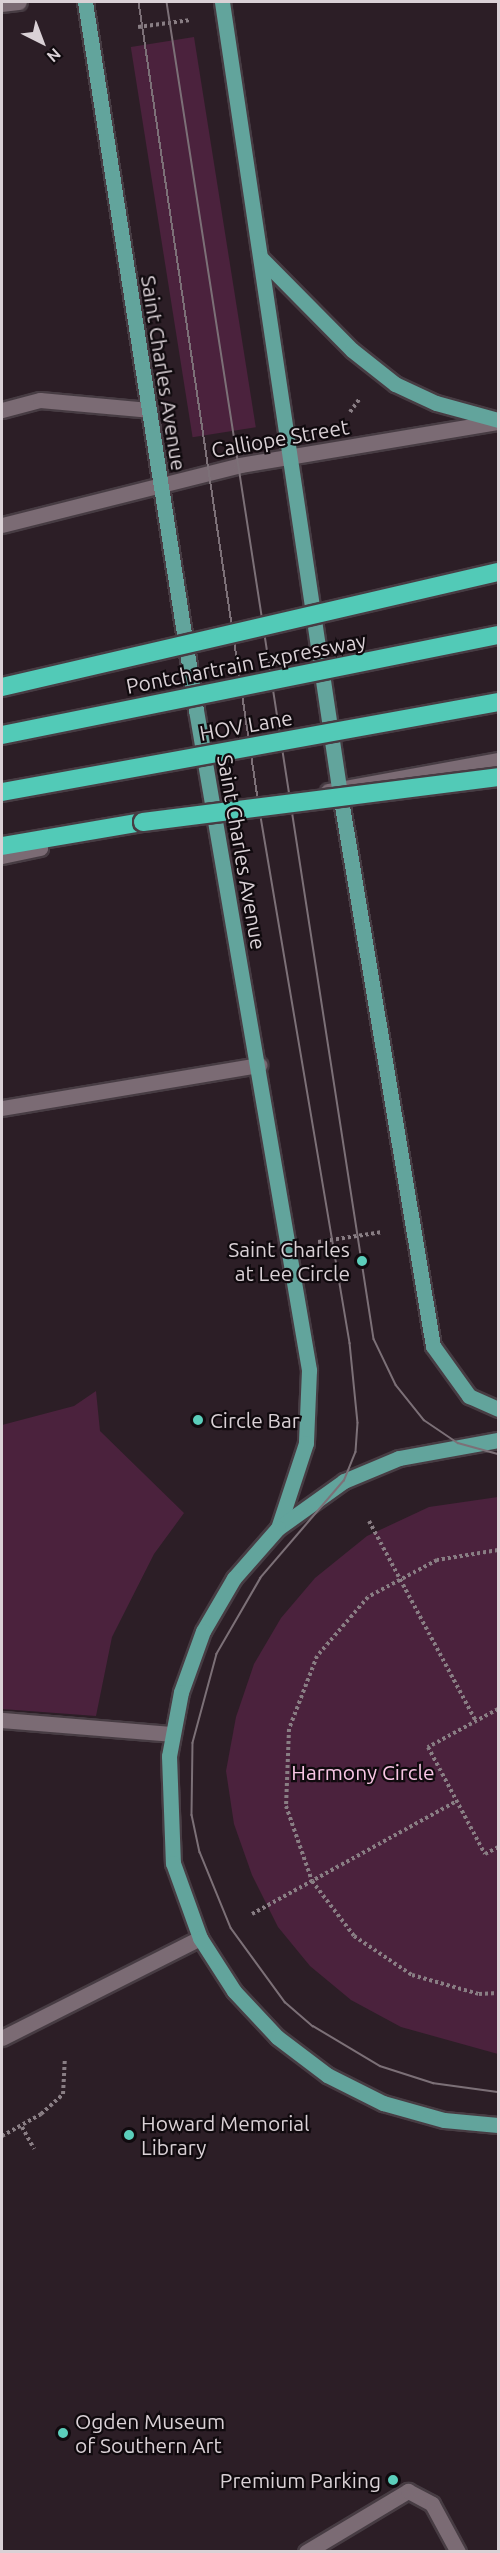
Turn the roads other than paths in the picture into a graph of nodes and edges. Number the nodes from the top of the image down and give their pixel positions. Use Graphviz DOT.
graph roads {
  1 [pos="19,2"];
  2 [pos="85,2"];
  3 [pos="222,2"];
  4 [pos="2,4"];
  5 [pos="261,258"];
  6 [pos="2,410"];
  7 [pos="149,410"];
  8 [pos="498,421"];
  9 [pos="290,456"];
  10 [pos="160,486"];
  11 [pos="2,525"];
  12 [pos="498,572"];
  13 [pos="498,635"];
  14 [pos="2,687"];
  15 [pos="498,702"];
  16 [pos="2,735"];
  17 [pos="498,760"];
  18 [pos="498,777"];
  19 [pos="339,788"];
  20 [pos="2,792"];
  21 [pos="213,815"];
  22 [pos="2,846"];
  23 [pos="2,856"];
  24 [pos="259,1065"];
  25 [pos="2,1108"];
  26 [pos="498,1409"];
  27 [pos="498,1440"];
  28 [pos="278,1528"];
  29 [pos="2,1720"];
  30 [pos="172,1734"];
  31 [pos="200,1938"];
  32 [pos="2,2038"];
  33 [pos="498,2126"];
  34 [pos="306,2552"];
  35 [pos="458,2552"];
  1 -- 4 [label="street"];
  2 -- 7 [label="main road, Saint Charles Avenue"];
  3 -- 5 [label="main road"];
  5 -- 8 [label="main road"];
  5 -- 9 [label="main road"];
  6 -- 7 [label="street"];
  7 -- 10 [label="main road, Saint Charles Avenue"];
  8 -- 9 [label="street, Calliope Street"];
  9 -- 10 [label="street, Calliope Street"];
  9 -- 19 [label="main road"];
  10 -- 11 [label="street, Calliope Street"];
  10 -- 21 [label="main road, Saint Charles Avenue"];
  12 -- 14 [label="highway, bridge"];
  13 -- 16 [label="highway, Pontchartrain Expressway, bridge"];
  15 -- 20 [label="highway, HOV Lane, bridge"];
  17 -- 19 [label="street"];
  18 -- 22 [label="highway, bridge"];
  19 -- 21 [label="street"];
  19 -- 26 [label="main road"];
  21 -- 23 [label="street"];
  21 -- 24 [label="main road, Saint Charles Avenue"];
  24 -- 25 [label="street"];
  24 -- 28 [label="main road, Saint Charles Avenue"];
  27 -- 28 [label="main road, Saint Charles Avenue"];
  28 -- 30 [label="main road, Saint Charles Avenue"];
  29 -- 30 [label="street"];
  30 -- 31 [label="main road, Saint Charles Avenue"];
  31 -- 32 [label="street"];
  31 -- 33 [label="main road, Saint Charles Avenue"];
  34 -- 35 [label="street"];
}
